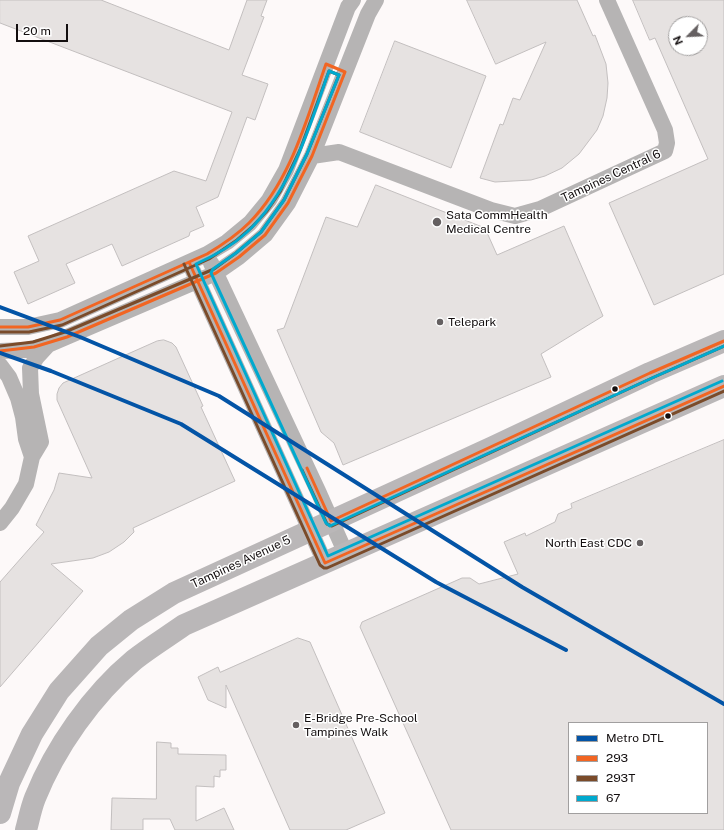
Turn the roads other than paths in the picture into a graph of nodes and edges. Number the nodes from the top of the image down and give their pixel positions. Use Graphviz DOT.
graph roads {
  1 [pos="353,0"];
  2 [pos="376,0"];
  3 [pos="607,0"];
  4 [pos="312,156"];
  5 [pos="207,254"];
  6 [pos="189,262"];
  7 [pos="216,273"];
  8 [pos="198,280"];
  9 [pos="0,327"];
  10 [pos="724,341"];
  11 [pos="48,345"];
  12 [pos="0,351"];
  13 [pos="0,365"];
  14 [pos="724,386"];
  15 [pos="32,457"];
  16 [pos="331,521"];
  17 [pos="0,523"];
  18 [pos="310,530"];
  19 [pos="346,554"];
  20 [pos="325,563"];
  21 [pos="0,813"];
  22 [pos="26,830"];
  1 -- 5 [label="street"];
  2 -- 4 [label="street"];
  3 -- 4 [label="street, Tampines Central 6"];
  4 -- 7 [label="street"];
  5 -- 6 [label="street"];
  5 -- 7 [label="street"];
  6 -- 8 [label="street"];
  6 -- 9 [label="street"];
  7 -- 8 [label="street"];
  7 -- 16 [label="street"];
  8 -- 11 [label="street"];
  8 -- 18 [label="street"];
  10 -- 16 [label="main road, Tampines Avenue 5"];
  11 -- 12 [label="street"];
  11 -- 15 [label="street"];
  13 -- 15 [label="street"];
  14 -- 19 [label="main road"];
  15 -- 17 [label="street"];
  16 -- 18 [label="main road, Tampines Avenue 5"];
  16 -- 19 [label="street"];
  18 -- 20 [label="street"];
  18 -- 21 [label="main road, Tampines Avenue 5"];
  19 -- 20 [label="main road"];
  20 -- 22 [label="main road"];
}
